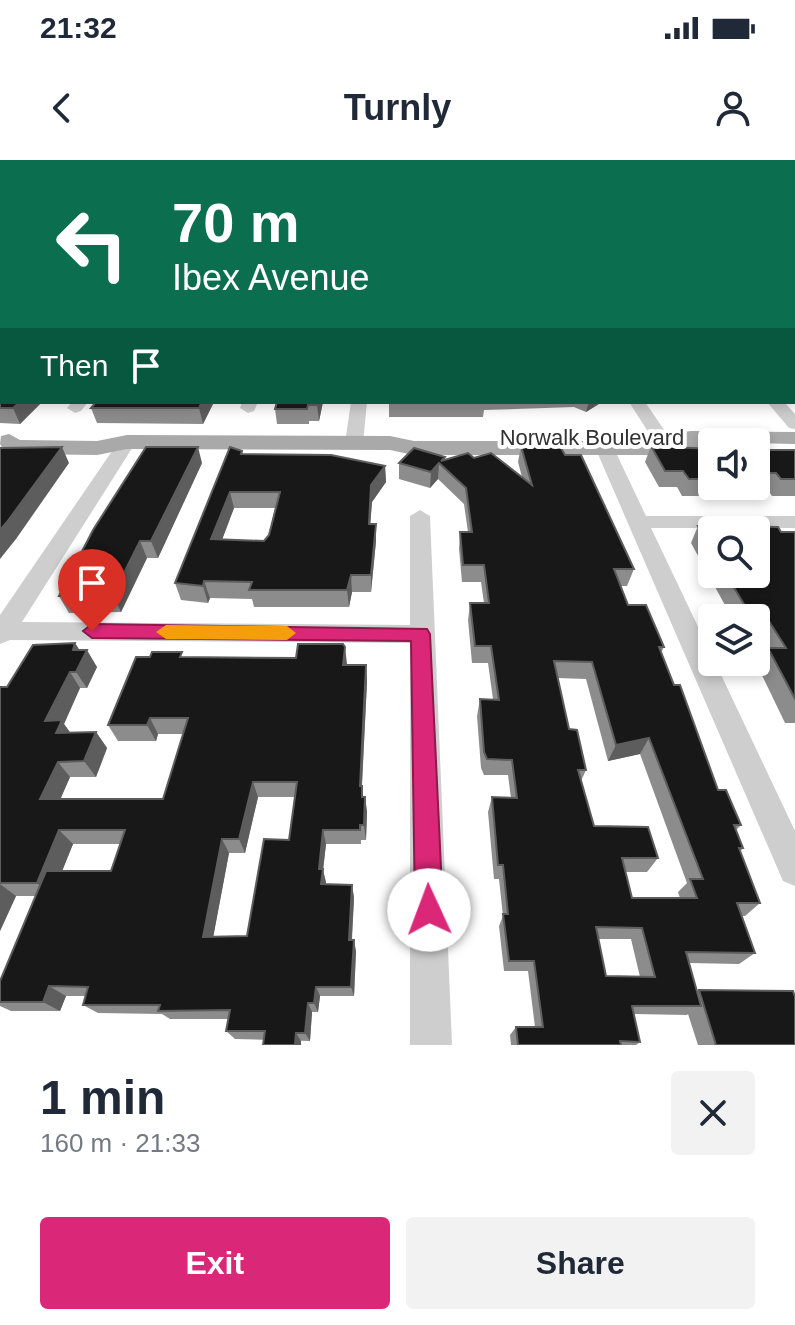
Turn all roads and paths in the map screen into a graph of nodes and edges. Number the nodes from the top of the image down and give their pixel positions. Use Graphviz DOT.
graph roads {
  1 [pos="359,404"];
  2 [pos="638,404"];
  3 [pos="777,404"];
  4 [pos="795,424"];
  5 [pos="660,437"];
  6 [pos="795,438"];
  7 [pos="127,442"];
  8 [pos="354,443"];
  9 [pos="602,443"];
  10 [pos="3,444"];
  11 [pos="698,447"];
  12 [pos="770,448"];
  13 [pos="795,448"];
  14 [pos="420,516"];
  15 [pos="638,522"];
  16 [pos="795,522"];
  17 [pos="1,632"];
  18 [pos="420,634"];
  19 [pos="795,869"];
  20 [pos="431,1045"];
  1 -- 8 [label="street"];
  2 -- 5 [label="street"];
  3 -- 4 [label="street"];
  5 -- 6 [label="main road, Norwalk Boulevard"];
  5 -- 9 [label="main road, Norwalk Boulevard"];
  7 -- 8 [label="main road, Norwalk Boulevard"];
  7 -- 10 [label="main road, Norwalk Boulevard"];
  7 -- 17 [label="street"];
  8 -- 9 [label="main road, Norwalk Boulevard"];
  9 -- 11 [label="main road, Norwalk Boulevard"];
  9 -- 15 [label="street"];
  12 -- 13 [label="main road"];
  14 -- 18 [label="street"];
  15 -- 16 [label="street"];
  15 -- 19 [label="street"];
  17 -- 18 [label="street"];
  18 -- 20 [label="street"];
}
